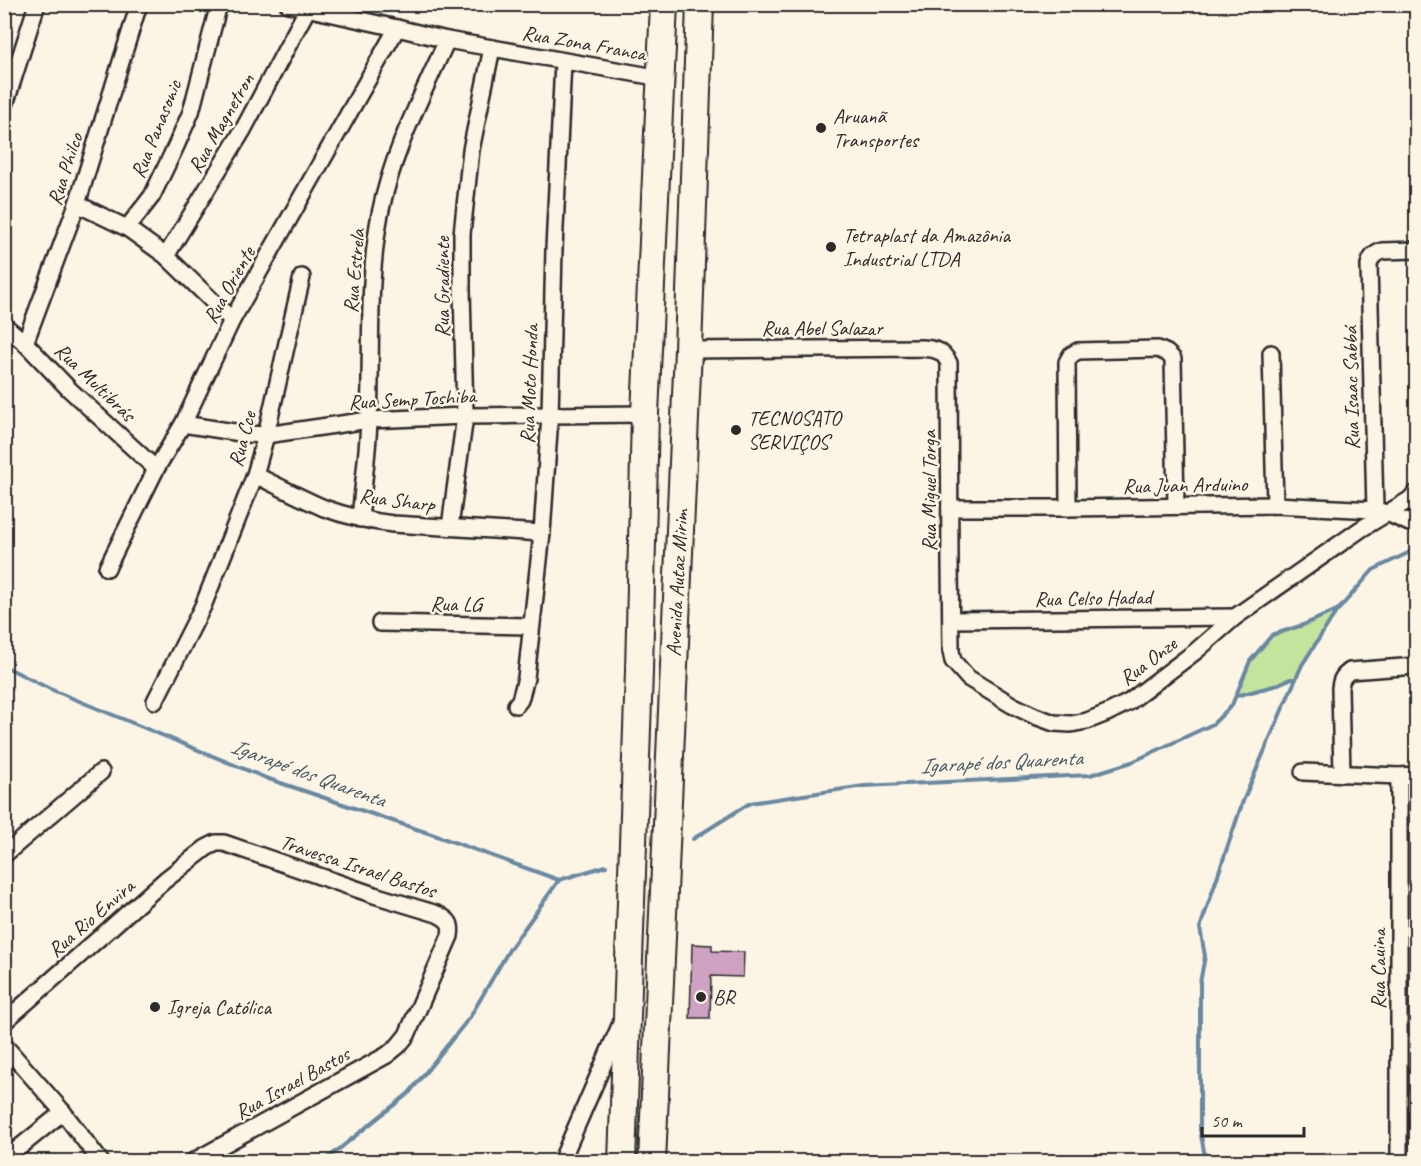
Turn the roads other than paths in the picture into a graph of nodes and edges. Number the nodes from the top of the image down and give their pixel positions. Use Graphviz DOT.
graph roads {
  1 [pos="38,4"];
  2 [pos="139,4"];
  3 [pos="219,4"];
  4 [pos="288,4"];
  5 [pos="664,4"];
  6 [pos="700,4"];
  7 [pos="308,8"];
  8 [pos="397,28"];
  9 [pos="447,40"];
  10 [pos="492,48"];
  11 [pos="563,62"];
  12 [pos="661,78"];
  13 [pos="4,108"];
  14 [pos="77,204"];
  15 [pos="127,228"];
  16 [pos="1416,250"];
  17 [pos="166,256"];
  18 [pos="302,277"];
  19 [pos="232,320"];
  20 [pos="4,325"];
  21 [pos="25,343"];
  22 [pos="688,350"];
  23 [pos="1270,353"];
  24 [pos="949,363"];
  25 [pos="645,414"];
  26 [pos="465,416"];
  27 [pos="550,416"];
  28 [pos="369,420"];
  29 [pos="183,424"];
  30 [pos="266,435"];
  31 [pos="156,470"];
  32 [pos="255,475"];
  33 [pos="1416,493"];
  34 [pos="1275,505"];
  35 [pos="1176,506"];
  36 [pos="950,508"];
  37 [pos="1068,508"];
  38 [pos="1381,511"];
  39 [pos="360,519"];
  40 [pos="1416,526"];
  41 [pos="450,527"];
  42 [pos="542,533"];
  43 [pos="107,568"];
  44 [pos="1235,617"];
  45 [pos="951,620"];
  46 [pos="380,623"];
  47 [pos="531,626"];
  48 [pos="1416,666"];
  49 [pos="639,671"];
  50 [pos="673,672"];
  51 [pos="155,701"];
  52 [pos="516,705"];
  53 [pos="101,772"];
  54 [pos="1303,772"];
  55 [pos="1342,774"];
  56 [pos="1416,775"];
  57 [pos="1399,776"];
  58 [pos="206,848"];
  59 [pos="4,855"];
  60 [pos="627,1008"];
  61 [pos="4,1022"];
  62 [pos="407,1035"];
  63 [pos="4,1045"];
  64 [pos="63,1112"];
  65 [pos="4,1160"];
  66 [pos="101,1161"];
  67 [pos="192,1161"];
  68 [pos="561,1161"];
  69 [pos="622,1161"];
  70 [pos="652,1161"];
  71 [pos="1399,1161"];
  1 -- 13 [label="street"];
  2 -- 14 [label="street, Rua Philco"];
  3 -- 15 [label="street, Rua Panasonic"];
  4 -- 7 [label="street, Rua Zona Franca"];
  5 -- 12 [label="main road, Avenida Autaz Mirim"];
  6 -- 22 [label="main road, Avenida Autaz Mirim"];
  7 -- 8 [label="street, Rua Zona Franca"];
  7 -- 17 [label="street, Rua Magnetron"];
  8 -- 9 [label="street, Rua Zona Franca"];
  8 -- 19 [label="street, Rua Oriente"];
  9 -- 10 [label="street, Rua Zona Franca"];
  9 -- 28 [label="street, Rua Estrela"];
  10 -- 11 [label="street, Rua Zona Franca"];
  10 -- 26 [label="street, Rua Gradiente"];
  11 -- 12 [label="street, Rua Zona Franca"];
  11 -- 27 [label="street, Rua Moto Honda"];
  12 -- 25 [label="main road, Avenida Autaz Mirim"];
  14 -- 15 [label="street"];
  14 -- 21 [label="street, Rua Philco"];
  15 -- 17 [label="street"];
  16 -- 38 [label="street, Rua Isaac Sabbá"];
  17 -- 19 [label="street"];
  18 -- 30 [label="street, Rua Cce"];
  19 -- 29 [label="street, Rua Oriente"];
  20 -- 21 [label="street, Rua Multibrás"];
  21 -- 31 [label="street, Rua Multibrás"];
  22 -- 24 [label="street, Rua Abel Salazar"];
  22 -- 50 [label="main road, Avenida Autaz Mirim"];
  23 -- 34 [label="street"];
  24 -- 36 [label="street, Rua Miguel Torga"];
  25 -- 27 [label="street, Rua Semp Toshiba"];
  25 -- 49 [label="main road, Avenida Autaz Mirim"];
  26 -- 27 [label="street, Rua Semp Toshiba"];
  26 -- 28 [label="street, Rua Semp Toshiba"];
  26 -- 41 [label="street, Rua Gradiente"];
  27 -- 42 [label="street, Rua Moto Honda"];
  28 -- 30 [label="street, Rua Semp Toshiba"];
  28 -- 39 [label="street, Rua Estrela"];
  29 -- 30 [label="street, Rua Semp Toshiba"];
  29 -- 31 [label="street, Rua Oriente"];
  30 -- 32 [label="street, Rua Cce"];
  31 -- 43 [label="street, Rua Oriente"];
  32 -- 39 [label="street, Rua Sharp"];
  32 -- 51 [label="street, Rua Cce"];
  33 -- 38 [label="street, Rua Onze"];
  34 -- 35 [label="street, Rua Juan Arduino"];
  34 -- 38 [label="street, Rua Juan Arduino"];
  35 -- 37 [label="street, Rua Juan Arduino"];
  35 -- 37 [label="street"];
  36 -- 37 [label="street, Rua Juan Arduino"];
  36 -- 45 [label="street, Rua Miguel Torga"];
  38 -- 40 [label="street, Rua Juan Arduino"];
  38 -- 44 [label="street, Rua Onze"];
  39 -- 41 [label="street, Rua Sharp"];
  41 -- 42 [label="street, Rua Sharp"];
  42 -- 47 [label="street, Rua Moto Honda"];
  44 -- 45 [label="street, Rua Celso Hadad"];
  44 -- 45 [label="street, Rua Onze"];
  46 -- 47 [label="street, Rua LG"];
  47 -- 52 [label="street, Rua Moto Honda"];
  48 -- 55 [label="street"];
  49 -- 50 [label="main road"];
  49 -- 60 [label="main road, Avenida Autaz Mirim"];
  50 -- 70 [label="main road, Avenida Autaz Mirim"];
  53 -- 59 [label="street"];
  54 -- 55 [label="street"];
  55 -- 57 [label="street"];
  56 -- 57 [label="street"];
  57 -- 71 [label="street, Rua Cauina"];
  58 -- 61 [label="street, Rua Rio Envira"];
  58 -- 62 [label="street, Travessa Israel Bastos"];
  60 -- 68 [label="street"];
  60 -- 69 [label="main road, Avenida Autaz Mirim"];
  62 -- 67 [label="street, Rua Israel Bastos"];
  63 -- 64 [label="street"];
  64 -- 65 [label="street"];
  64 -- 66 [label="street"];
}
